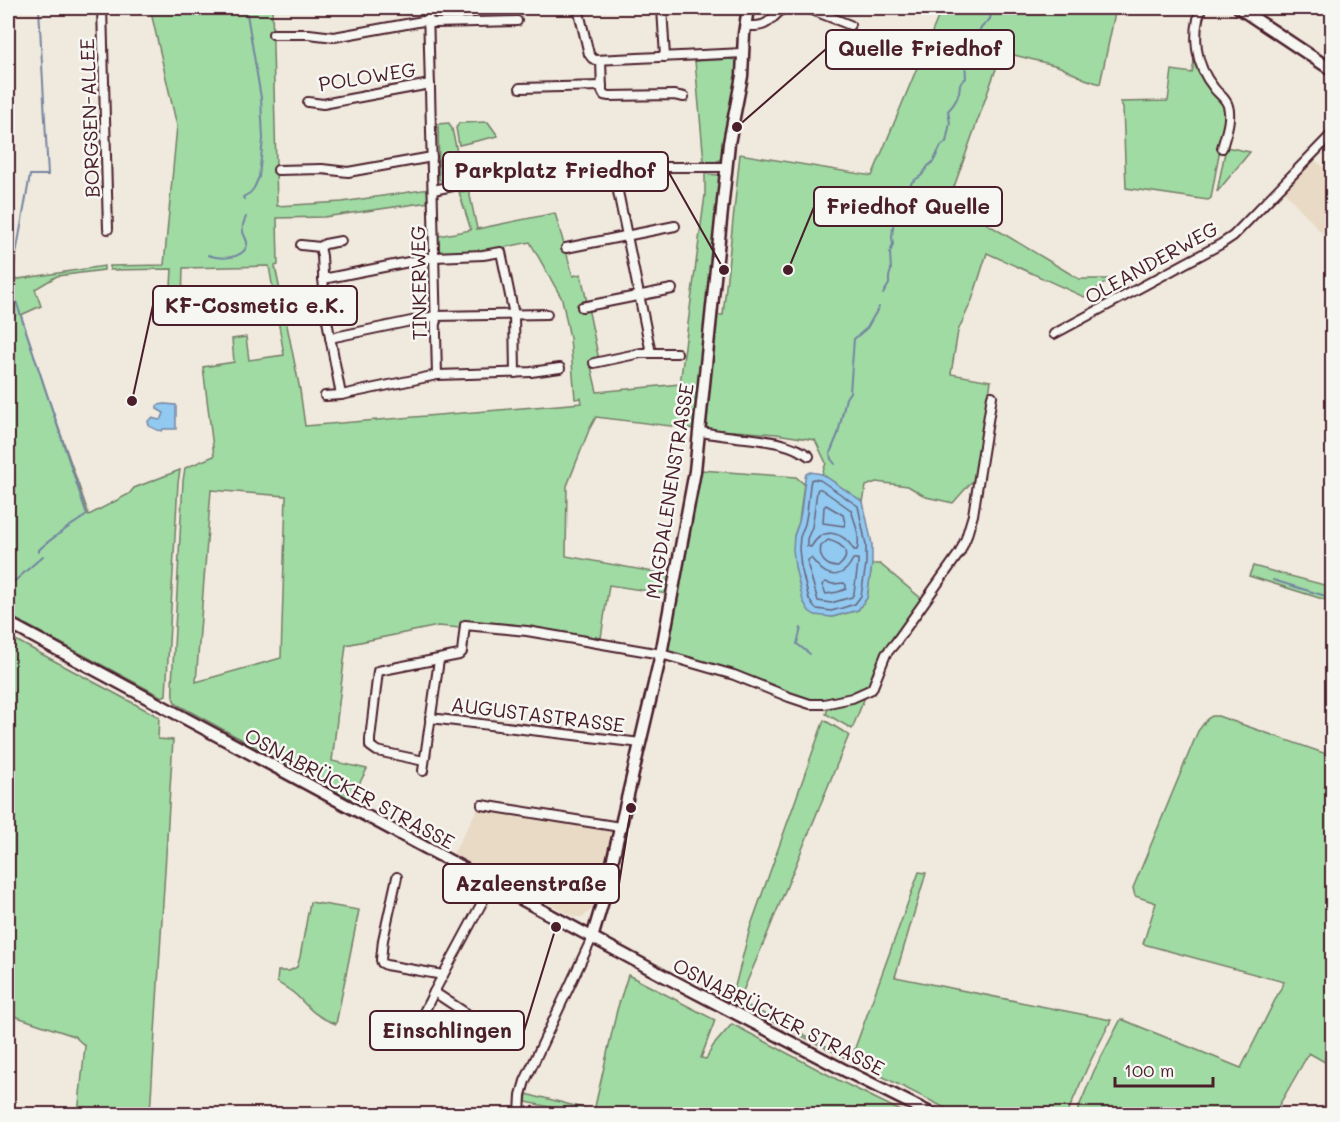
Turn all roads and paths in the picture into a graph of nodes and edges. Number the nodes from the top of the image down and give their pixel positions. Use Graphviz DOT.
graph roads {
  1 [pos="102,8"];
  2 [pos="428,8"];
  3 [pos="578,8"];
  4 [pos="662,8"];
  5 [pos="748,8"];
  6 [pos="783,8"];
  7 [pos="807,8"];
  8 [pos="1201,8"];
  9 [pos="1239,8"];
  10 [pos="518,21"];
  11 [pos="429,22"];
  12 [pos="850,25"];
  13 [pos="745,26"];
  14 [pos="273,34"];
  15 [pos="744,53"];
  16 [pos="665,57"];
  17 [pos="601,60"];
  18 [pos="1332,70"];
  19 [pos="430,84"];
  20 [pos="602,86"];
  21 [pos="520,88"];
  22 [pos="684,97"];
  23 [pos="308,102"];
  24 [pos="1332,134"];
  25 [pos="1222,148"];
  26 [pos="432,157"];
  27 [pos="615,167"];
  28 [pos="726,167"];
  29 [pos="278,170"];
  30 [pos="433,190"];
  31 [pos="675,226"];
  32 [pos="108,229"];
  33 [pos="628,236"];
  34 [pos="340,241"];
  35 [pos="302,245"];
  36 [pos="320,247"];
  37 [pos="566,248"];
  38 [pos="434,257"];
  39 [pos="323,279"];
  40 [pos="672,289"];
  41 [pos="640,295"];
  42 [pos="582,307"];
  43 [pos="547,314"];
  44 [pos="514,315"];
  45 [pos="435,316"];
  46 [pos="1054,334"];
  47 [pos="330,338"];
  48 [pos="651,353"];
  49 [pos="677,353"];
  50 [pos="594,363"];
  51 [pos="560,368"];
  52 [pos="515,373"];
  53 [pos="437,375"];
  54 [pos="341,395"];
  55 [pos="325,396"];
  56 [pos="992,396"];
  57 [pos="700,432"];
  58 [pos="808,456"];
  59 [pos="8,624"];
  60 [pos="661,654"];
  61 [pos="439,660"];
  62 [pos="430,718"];
  63 [pos="641,743"];
  64 [pos="424,761"];
  65 [pos="423,771"];
  66 [pos="482,805"];
  67 [pos="621,827"];
  68 [pos="397,877"];
  69 [pos="492,884"];
  70 [pos="592,938"];
  71 [pos="443,975"];
  72 [pos="434,992"];
  73 [pos="484,1024"];
  74 [pos="410,1040"];
  75 [pos="520,1114"];
  76 [pos="932,1114"];
  1 -- 32 [label="street, BORGSEN-ALLEE"];
  2 -- 11 [label="street, TINKERWEG"];
  3 -- 17 [label="street"];
  4 -- 16 [label="street"];
  5 -- 13 [label="street, MAGDALENENSTRASSE"];
  6 -- 13 [label="street"];
  7 -- 12 [label="street"];
  8 -- 25 [label="street"];
  9 -- 18 [label="street"];
  10 -- 11 [label="street"];
  11 -- 14 [label="street"];
  11 -- 19 [label="street, TINKERWEG"];
  13 -- 15 [label="street, MAGDALENENSTRASSE"];
  15 -- 16 [label="street"];
  15 -- 28 [label="street, MAGDALENENSTRASSE"];
  16 -- 17 [label="street"];
  17 -- 20 [label="street"];
  19 -- 23 [label="street, POLOWEG"];
  19 -- 26 [label="street, TINKERWEG"];
  20 -- 21 [label="street"];
  20 -- 22 [label="street"];
  24 -- 46 [label="street, OLEANDERWEG"];
  26 -- 29 [label="street"];
  26 -- 30 [label="street, TINKERWEG"];
  27 -- 28 [label="street"];
  27 -- 30 [label="street"];
  27 -- 33 [label="street"];
  28 -- 57 [label="street, MAGDALENENSTRASSE"];
  30 -- 38 [label="street, TINKERWEG"];
  31 -- 33 [label="street"];
  33 -- 37 [label="street"];
  33 -- 41 [label="street"];
  34 -- 36 [label="street"];
  35 -- 36 [label="street"];
  36 -- 39 [label="street"];
  38 -- 39 [label="street"];
  38 -- 44 [label="street"];
  38 -- 45 [label="street, TINKERWEG"];
  39 -- 47 [label="street"];
  40 -- 41 [label="street"];
  41 -- 42 [label="street"];
  41 -- 48 [label="street"];
  43 -- 44 [label="street"];
  44 -- 45 [label="street"];
  44 -- 52 [label="street"];
  45 -- 47 [label="street"];
  45 -- 53 [label="street, TINKERWEG"];
  47 -- 54 [label="street"];
  48 -- 49 [label="street"];
  48 -- 50 [label="street"];
  51 -- 52 [label="street"];
  52 -- 53 [label="street"];
  53 -- 54 [label="street"];
  54 -- 55 [label="street"];
  56 -- 60 [label="street"];
  57 -- 58 [label="street"];
  57 -- 60 [label="street, MAGDALENENSTRASSE"];
  59 -- 69 [label="street, OSNABRÜCKER STRASSE"];
  60 -- 61 [label="street"];
  60 -- 63 [label="street, MAGDALENENSTRASSE"];
  61 -- 62 [label="street, AUGUSTASTRASSE"];
  61 -- 64 [label="street"];
  62 -- 63 [label="street, AUGUSTASTRASSE"];
  62 -- 64 [label="street, AUGUSTASTRASSE"];
  63 -- 67 [label="street, MAGDALENENSTRASSE"];
  64 -- 65 [label="street, AUGUSTASTRASSE"];
  66 -- 67 [label="street"];
  67 -- 70 [label="street, MAGDALENENSTRASSE"];
  68 -- 71 [label="street"];
  69 -- 70 [label="street, OSNABRÜCKER STRASSE"];
  69 -- 71 [label="street"];
  70 -- 75 [label="street"];
  70 -- 76 [label="street, OSNABRÜCKER STRASSE"];
  71 -- 72 [label="street"];
  72 -- 73 [label="street"];
  72 -- 74 [label="street"];
}
